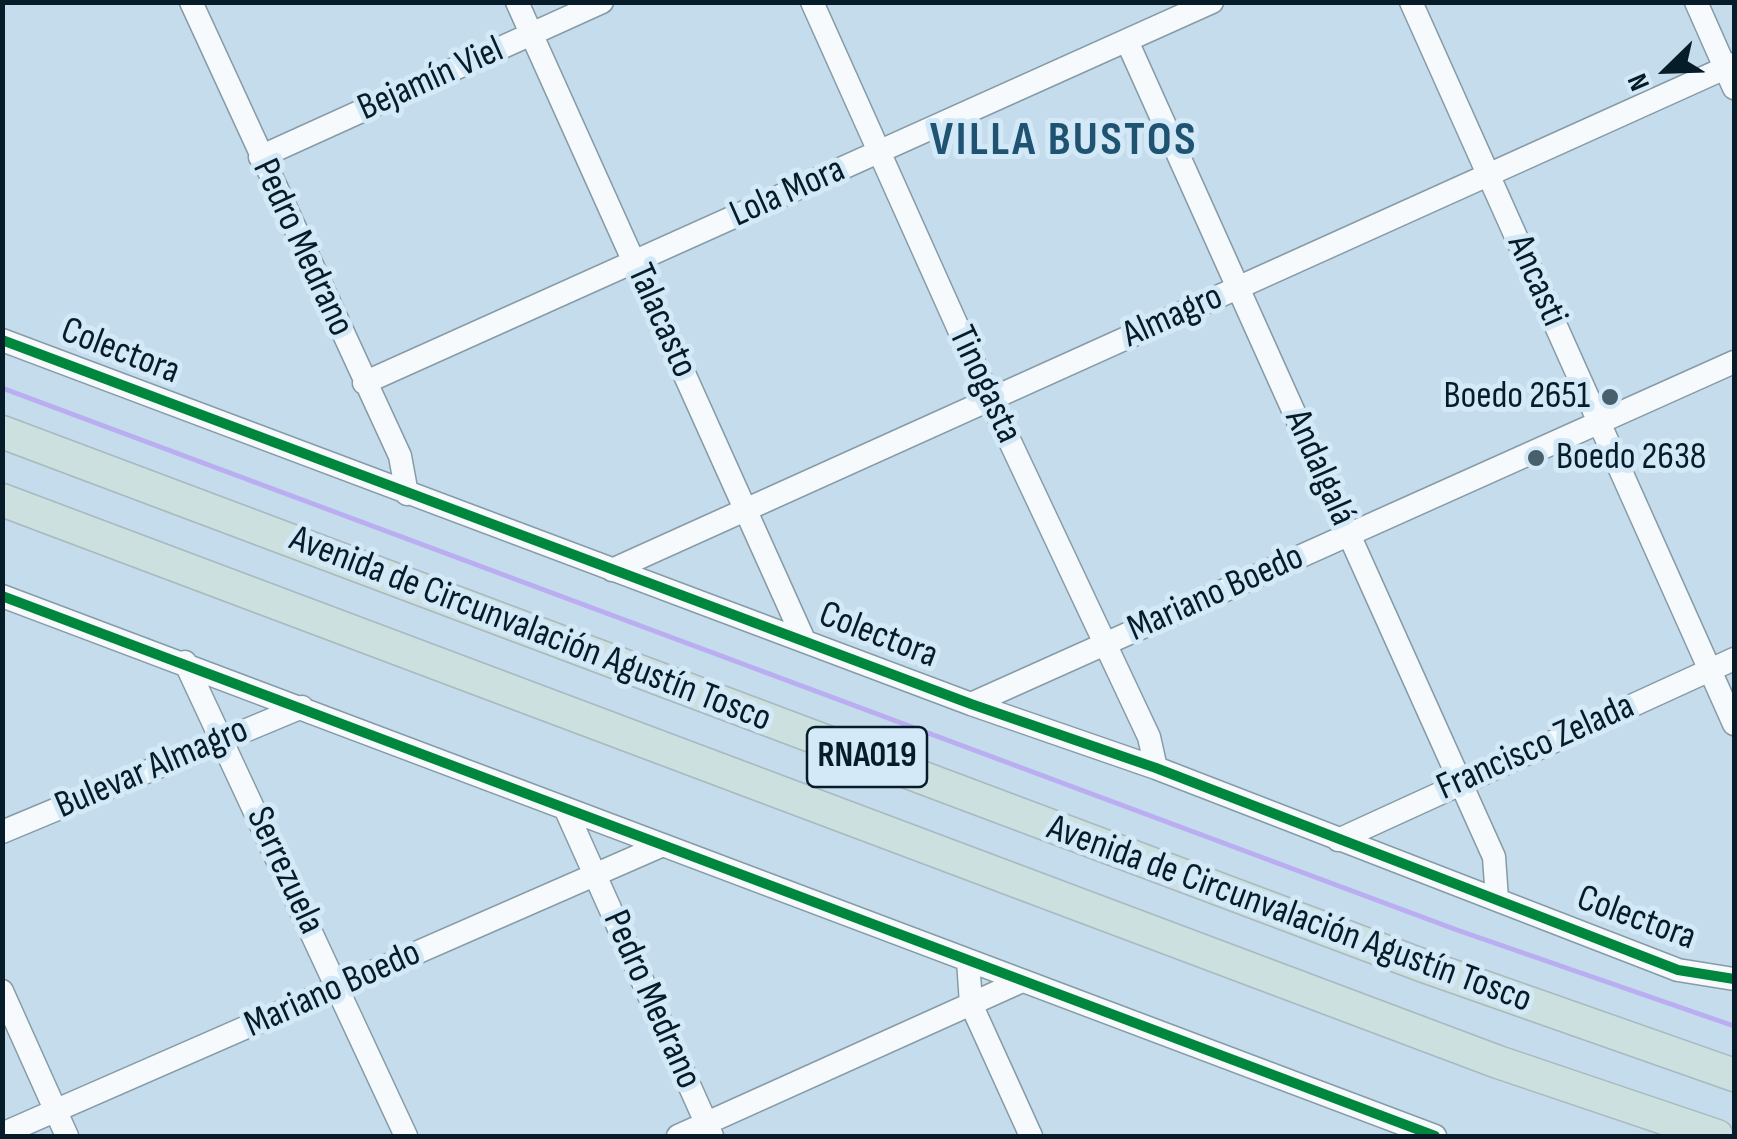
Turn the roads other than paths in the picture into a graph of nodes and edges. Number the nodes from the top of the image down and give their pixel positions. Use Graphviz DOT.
graph roads {
  1 [pos="191,2"];
  2 [pos="517,2"];
  3 [pos="602,2"];
  4 [pos="812,2"];
  5 [pos="1212,2"];
  6 [pos="1410,2"];
  7 [pos="1696,2"];
  8 [pos="532,34"];
  9 [pos="1127,41"];
  10 [pos="1732,73"];
  11 [pos="879,152"];
  12 [pos="260,156"];
  13 [pos="1488,175"];
  14 [pos="634,262"];
  15 [pos="1238,288"];
  16 [pos="2,340"];
  17 [pos="1734,362"];
  18 [pos="364,382"];
  19 [pos="990,399"];
  20 [pos="1599,422"];
  21 [pos="2,432"];
  22 [pos="407,494"];
  23 [pos="2,500"];
  24 [pos="745,509"];
  25 [pos="1349,535"];
  26 [pos="612,570"];
  27 [pos="2,596"];
  28 [pos="804,640"];
  29 [pos="1104,644"];
  30 [pos="1734,658"];
  31 [pos="185,662"];
  32 [pos="1710,670"];
  33 [pos="971,704"];
  34 [pos="302,707"];
  35 [pos="1734,724"];
  36 [pos="223,740"];
  37 [pos="1156,768"];
  38 [pos="1460,782"];
  39 [pos="566,808"];
  40 [pos="2,832"];
  41 [pos="1338,840"];
  42 [pos="663,845"];
  43 [pos="594,874"];
  44 [pos="1497,899"];
  45 [pos="968,960"];
  46 [pos="1734,978"];
  47 [pos="1022,980"];
  48 [pos="338,988"];
  49 [pos="2,990"];
  50 [pos="971,1004"];
  51 [pos="1734,1075"];
  52 [pos="56,1110"];
  53 [pos="709,1130"];
  54 [pos="1378,1131"];
  55 [pos="2,1134"];
  56 [pos="67,1136"];
  57 [pos="406,1136"];
  58 [pos="678,1136"];
  59 [pos="1031,1136"];
  60 [pos="1435,1136"];
  61 [pos="1717,1136"];
  1 -- 12 [label="street, Pedro Medrano"];
  2 -- 8 [label="street, Talacasto"];
  3 -- 8 [label="street, Bejamín Viel"];
  4 -- 11 [label="street, Tinogasta"];
  5 -- 9 [label="street, Lola Mora"];
  6 -- 13 [label="street, Ancasti"];
  7 -- 10 [label="street"];
  8 -- 12 [label="street, Bejamín Viel"];
  8 -- 14 [label="street, Talacasto"];
  9 -- 11 [label="street, Lola Mora"];
  9 -- 15 [label="street, Andalgalá"];
  10 -- 13 [label="street, Almagro"];
  11 -- 14 [label="street, Lola Mora"];
  11 -- 19 [label="street, Tinogasta"];
  12 -- 18 [label="street, Pedro Medrano"];
  13 -- 15 [label="street, Almagro"];
  13 -- 20 [label="street, Ancasti"];
  14 -- 18 [label="street, Lola Mora"];
  14 -- 24 [label="street, Talacasto"];
  15 -- 19 [label="street, Almagro"];
  15 -- 25 [label="street, Andalgalá"];
  16 -- 22 [label="street, Colectora"];
  17 -- 20 [label="street, Mariano Boedo"];
  18 -- 22 [label="street, Pedro Medrano"];
  19 -- 24 [label="street, Almagro"];
  19 -- 29 [label="street, Tinogasta"];
  20 -- 25 [label="street, Mariano Boedo"];
  20 -- 32 [label="street, Ancasti"];
  21 -- 51 [label="highway, Avenida de Circunvalación Agustín Tosco / RNA019"];
  22 -- 26 [label="street, Colectora"];
  23 -- 61 [label="highway, Avenida de Circunvalación Agustín Tosco / RNA019"];
  24 -- 26 [label="street, Almagro"];
  24 -- 28 [label="street, Talacasto"];
  25 -- 29 [label="street, Mariano Boedo"];
  25 -- 38 [label="street, Andalgalá"];
  26 -- 28 [label="street, Colectora"];
  27 -- 31 [label="street"];
  28 -- 33 [label="street, Colectora"];
  29 -- 33 [label="street, Mariano Boedo"];
  29 -- 37 [label="street, Tinogasta"];
  30 -- 32 [label="street, Francisco Zelada"];
  31 -- 34 [label="street"];
  31 -- 36 [label="street, Serrezuela"];
  32 -- 35 [label="street, Ancasti"];
  32 -- 38 [label="street, Francisco Zelada"];
  33 -- 37 [label="street, Colectora"];
  34 -- 36 [label="street, Bulevar Almagro"];
  34 -- 39 [label="street"];
  36 -- 40 [label="street, Bulevar Almagro"];
  36 -- 48 [label="street, Serrezuela"];
  37 -- 41 [label="street, Colectora"];
  38 -- 41 [label="street, Francisco Zelada"];
  38 -- 44 [label="street, Andalgalá"];
  39 -- 42 [label="street"];
  39 -- 43 [label="street, Pedro Medrano"];
  41 -- 44 [label="street, Colectora"];
  42 -- 43 [label="street, Mariano Boedo"];
  42 -- 45 [label="street"];
  43 -- 48 [label="street, Mariano Boedo"];
  43 -- 53 [label="street, Pedro Medrano"];
  44 -- 46 [label="street, Colectora"];
  45 -- 47 [label="street"];
  45 -- 50 [label="street"];
  47 -- 50 [label="street"];
  47 -- 54 [label="street"];
  48 -- 52 [label="street, Mariano Boedo"];
  48 -- 57 [label="street, Serrezuela"];
  49 -- 52 [label="street"];
  50 -- 53 [label="street"];
  50 -- 59 [label="street"];
  52 -- 55 [label="street, Mariano Boedo"];
  52 -- 56 [label="street"];
  53 -- 58 [label="street"];
  54 -- 60 [label="street"];
}
